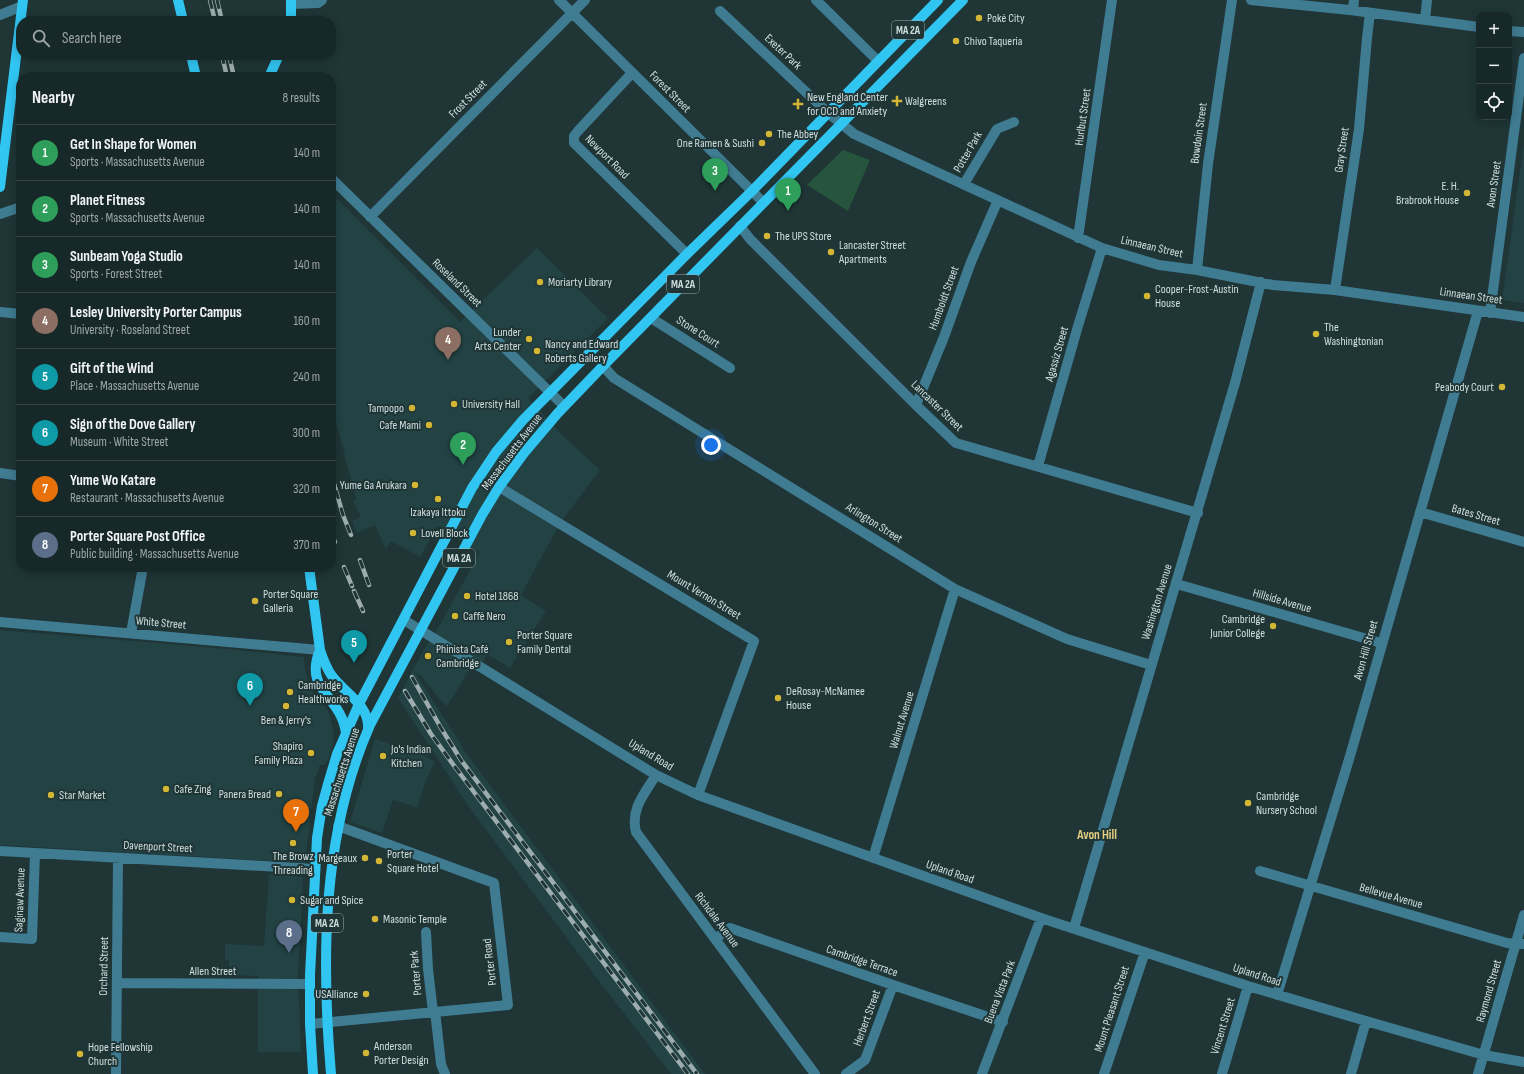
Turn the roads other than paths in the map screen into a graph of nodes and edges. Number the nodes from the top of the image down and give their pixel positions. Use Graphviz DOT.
graph roads {
  1 [pos="178,0"];
  2 [pos="322,0"];
  3 [pos="559,0"];
  4 [pos="584,0"];
  5 [pos="816,0"];
  6 [pos="938,0"];
  7 [pos="963,0"];
  8 [pos="1112,0"];
  9 [pos="1232,0"];
  10 [pos="1251,0"];
  11 [pos="1427,0"];
  12 [pos="291,2"];
  13 [pos="23,3"];
  14 [pos="1354,5"];
  15 [pos="720,11"];
  16 [pos="572,13"];
  17 [pos="1370,13"];
  18 [pos="0,15"];
  19 [pos="21,16"];
  20 [pos="182,16"];
  21 [pos="291,16"];
  22 [pos="1425,20"];
  23 [pos="1476,27"];
  24 [pos="1512,31"];
  25 [pos="1524,32"];
  26 [pos="1524,58"];
  27 [pos="16,59"];
  28 [pos="192,60"];
  29 [pos="276,60"];
  30 [pos="878,61"];
  31 [pos="195,72"];
  32 [pos="270,72"];
  33 [pos="632,73"];
  34 [pos="827,112"];
  35 [pos="1014,122"];
  36 [pos="841,124"];
  37 [pos="336,183"];
  38 [pos="964,184"];
  39 [pos="0,187"];
  40 [pos="752,191"];
  41 [pos="998,200"];
  42 [pos="763,202"];
  43 [pos="16,209"];
  44 [pos="0,214"];
  45 [pos="370,217"];
  46 [pos="740,226"];
  47 [pos="1078,238"];
  48 [pos="1102,248"];
  49 [pos="687,254"];
  50 [pos="1197,270"];
  51 [pos="1261,282"];
  52 [pos="1335,290"];
  53 [pos="1478,311"];
  54 [pos="0,312"];
  55 [pos="1490,313"];
  56 [pos="16,314"];
  57 [pos="1524,317"];
  58 [pos="651,318"];
  59 [pos="603,366"];
  60 [pos="730,368"];
  61 [pos="550,393"];
  62 [pos="916,405"];
  63 [pos="564,406"];
  64 [pos="1038,466"];
  65 [pos="0,474"];
  66 [pos="16,476"];
  67 [pos="499,487"];
  68 [pos="1420,512"];
  69 [pos="1198,513"];
  70 [pos="1524,542"];
  71 [pos="142,572"];
  72 [pos="310,572"];
  73 [pos="1177,584"];
  74 [pos="955,589"];
  75 [pos="404,620"];
  76 [pos="0,622"];
  77 [pos="421,630"];
  78 [pos="131,633"];
  79 [pos="1381,643"];
  80 [pos="320,650"];
  81 [pos="1151,665"];
  82 [pos="359,704"];
  83 [pos="346,733"];
  84 [pos="367,733"];
  85 [pos="656,775"];
  86 [pos="698,796"];
  87 [pos="338,826"];
  88 [pos="0,851"];
  89 [pos="35,853"];
  90 [pos="118,858"];
  91 [pos="873,858"];
  92 [pos="315,869"];
  93 [pos="1260,871"];
  94 [pos="1310,886"];
  95 [pos="1524,915"];
  96 [pos="1042,918"];
  97 [pos="1074,928"];
  98 [pos="426,932"];
  99 [pos="0,937"];
  100 [pos="715,939"];
  101 [pos="1520,944"];
  102 [pos="1145,952"];
  103 [pos="116,983"];
  104 [pos="309,984"];
  105 [pos="893,985"];
  106 [pos="1248,986"];
  107 [pos="1278,995"];
  108 [pos="434,1011"];
  109 [pos="1366,1021"];
  110 [pos="1003,1022"];
  111 [pos="326,1023"];
  112 [pos="310,1024"];
  113 [pos="1484,1055"];
  114 [pos="1524,1062"];
  115 [pos="116,1074"];
  116 [pos="313,1074"];
  117 [pos="330,1074"];
  118 [pos="445,1074"];
  119 [pos="815,1074"];
  120 [pos="846,1074"];
  121 [pos="982,1074"];
  122 [pos="1104,1074"];
  123 [pos="1222,1074"];
  124 [pos="1351,1074"];
  125 [pos="1478,1074"];
  1 -- 20 [label="main road"];
  2 -- 12 [label="street"];
  3 -- 16 [label="street, Forest Street"];
  4 -- 16 [label="street, Frost Street"];
  5 -- 30 [label="street"];
  6 -- 30 [label="main road, Massachusetts Avenue / MA 2A"];
  7 -- 36 [label="main road, Massachusetts Avenue / MA 2A"];
  8 -- 47 [label="street, Hurlbut Street"];
  9 -- 50 [label="street, Bowdoin Street"];
  10 -- 14 [label="street"];
  11 -- 22 [label="street"];
  12 -- 21 [label="main road"];
  13 -- 18 [label="street"];
  13 -- 19 [label="main road"];
  14 -- 17 [label="street"];
  15 -- 34 [label="street, Exeter Park"];
  16 -- 33 [label="street, Forest Street"];
  16 -- 45 [label="street, Frost Street"];
  17 -- 22 [label="street"];
  17 -- 52 [label="street, Gray Street"];
  22 -- 23 [label="street"];
  24 -- 25 [label="street"];
  26 -- 55 [label="street, Avon Street"];
  27 -- 39 [label="main road"];
  28 -- 31 [label="main road"];
  29 -- 32 [label="main road"];
  30 -- 34 [label="main road, Massachusetts Avenue / MA 2A"];
  33 -- 40 [label="street, Forest Street"];
  33 -- 49 [label="street, Newport Road"];
  34 -- 36 [label="street, Linnaean Street"];
  34 -- 40 [label="main road, Massachusetts Avenue / MA 2A"];
  35 -- 38 [label="street, Potter Park"];
  36 -- 38 [label="street, Linnaean Street"];
  36 -- 42 [label="main road, Massachusetts Avenue / MA 2A"];
  37 -- 45 [label="street, Roseland Street"];
  38 -- 41 [label="street, Linnaean Street"];
  40 -- 42 [label="street, Forest Street"];
  40 -- 49 [label="main road, Massachusetts Avenue / MA 2A"];
  41 -- 47 [label="street, Linnaean Street"];
  41 -- 62 [label="street, Humboldt Street"];
  42 -- 46 [label="main road, Massachusetts Avenue / MA 2A"];
  43 -- 44 [label="street"];
  45 -- 61 [label="street, Roseland Street"];
  46 -- 58 [label="main road, Massachusetts Avenue / MA 2A"];
  46 -- 62 [label="street, Lancaster Street"];
  47 -- 48 [label="street, Linnaean Street"];
  48 -- 50 [label="street, Linnaean Street"];
  48 -- 64 [label="street, Agassiz Street"];
  49 -- 61 [label="main road, Massachusetts Avenue / MA 2A"];
  50 -- 51 [label="street, Linnaean Street"];
  51 -- 52 [label="street, Linnaean Street"];
  51 -- 69 [label="street, Washington Avenue"];
  52 -- 53 [label="street, Linnaean Street"];
  53 -- 55 [label="street, Linnaean Street"];
  53 -- 68 [label="street, Avon Hill Street"];
  54 -- 56 [label="street"];
  55 -- 57 [label="street, Linnaean Street"];
  58 -- 59 [label="main road, Massachusetts Avenue / MA 2A"];
  58 -- 60 [label="street, Stone Court"];
  59 -- 63 [label="main road, Massachusetts Avenue / MA 2A"];
  59 -- 74 [label="street, Arlington Street"];
  61 -- 63 [label="street, Roseland Street"];
  61 -- 75 [label="main road, Massachusetts Avenue / MA 2A"];
  62 -- 64 [label="street, Lancaster Street"];
  63 -- 67 [label="main road, Massachusetts Avenue / MA 2A"];
  64 -- 69 [label="street, Lancaster Street"];
  65 -- 66 [label="street"];
  67 -- 77 [label="main road, Massachusetts Avenue / MA 2A"];
  67 -- 86 [label="street, Mount Vernon Street"];
  68 -- 70 [label="street, Bates Street"];
  68 -- 79 [label="street, Avon Hill Street"];
  69 -- 73 [label="street, Washington Avenue"];
  71 -- 78 [label="street"];
  72 -- 80 [label="main road"];
  73 -- 79 [label="street, Hillside Avenue"];
  73 -- 81 [label="street, Washington Avenue"];
  74 -- 81 [label="street, Arlington Street"];
  74 -- 91 [label="street, Walnut Avenue"];
  75 -- 77 [label="street, Upland Road"];
  75 -- 82 [label="main road, Massachusetts Avenue / MA 2A"];
  76 -- 78 [label="street, White Street"];
  77 -- 84 [label="main road, Massachusetts Avenue / MA 2A"];
  77 -- 85 [label="street, Upland Road"];
  78 -- 80 [label="street, White Street"];
  79 -- 94 [label="street, Avon Hill Street"];
  80 -- 82 [label="main road"];
  80 -- 83 [label="main road"];
  81 -- 97 [label="street, Washington Avenue"];
  82 -- 83 [label="main road, Massachusetts Avenue / MA 2A"];
  82 -- 84 [label="main road"];
  83 -- 92 [label="main road, Massachusetts Avenue / MA 2A"];
  84 -- 87 [label="main road, Massachusetts Avenue / MA 2A"];
  85 -- 86 [label="street, Upland Road"];
  85 -- 100 [label="street, Richdale Avenue"];
  86 -- 91 [label="street, Upland Road"];
  87 -- 108 [label="street, Porter Road"];
  87 -- 111 [label="main road, Massachusetts Avenue / MA 2A"];
  88 -- 89 [label="street, Davenport Street"];
  89 -- 90 [label="street, Davenport Street"];
  89 -- 99 [label="street, Saginaw Avenue"];
  90 -- 92 [label="street, Davenport Street"];
  90 -- 103 [label="street, Orchard Street"];
  91 -- 96 [label="street, Upland Road"];
  92 -- 104 [label="main road, Massachusetts Avenue / MA 2A"];
  93 -- 94 [label="street, Bellevue Avenue"];
  94 -- 101 [label="street, Bellevue Avenue"];
  94 -- 107 [label="street, Avon Hill Street"];
  95 -- 101 [label="street, Raymond Street"];
  96 -- 97 [label="street, Upland Road"];
  96 -- 110 [label="street, Buena Vista Park"];
  97 -- 102 [label="street, Upland Road"];
  98 -- 108 [label="street, Porter Park"];
  100 -- 105 [label="street, Cambridge Terrace"];
  100 -- 119 [label="street, Richdale Avenue"];
  101 -- 113 [label="street, Raymond Street"];
  102 -- 106 [label="street, Upland Road"];
  102 -- 122 [label="street, Mount Pleasant Street"];
  103 -- 104 [label="street, Allen Street"];
  103 -- 115 [label="street, Orchard Street"];
  104 -- 112 [label="main road, Massachusetts Avenue / MA 2A"];
  105 -- 110 [label="street, Cambridge Terrace"];
  105 -- 120 [label="street, Herbert Street"];
  106 -- 107 [label="street, Upland Road"];
  106 -- 123 [label="street, Vincent Street"];
  107 -- 109 [label="street, Upland Road"];
  108 -- 111 [label="street, Porter Road"];
  108 -- 118 [label="street, Porter Park"];
  109 -- 113 [label="street, Upland Road"];
  109 -- 124 [label="street"];
  110 -- 121 [label="street, Buena Vista Park"];
  111 -- 112 [label="street, Porter Road"];
  111 -- 117 [label="main road, Massachusetts Avenue / MA 2A"];
  112 -- 116 [label="main road, Massachusetts Avenue / MA 2A"];
  113 -- 114 [label="street, Upland Road"];
  113 -- 125 [label="street, Raymond Street"];
}
